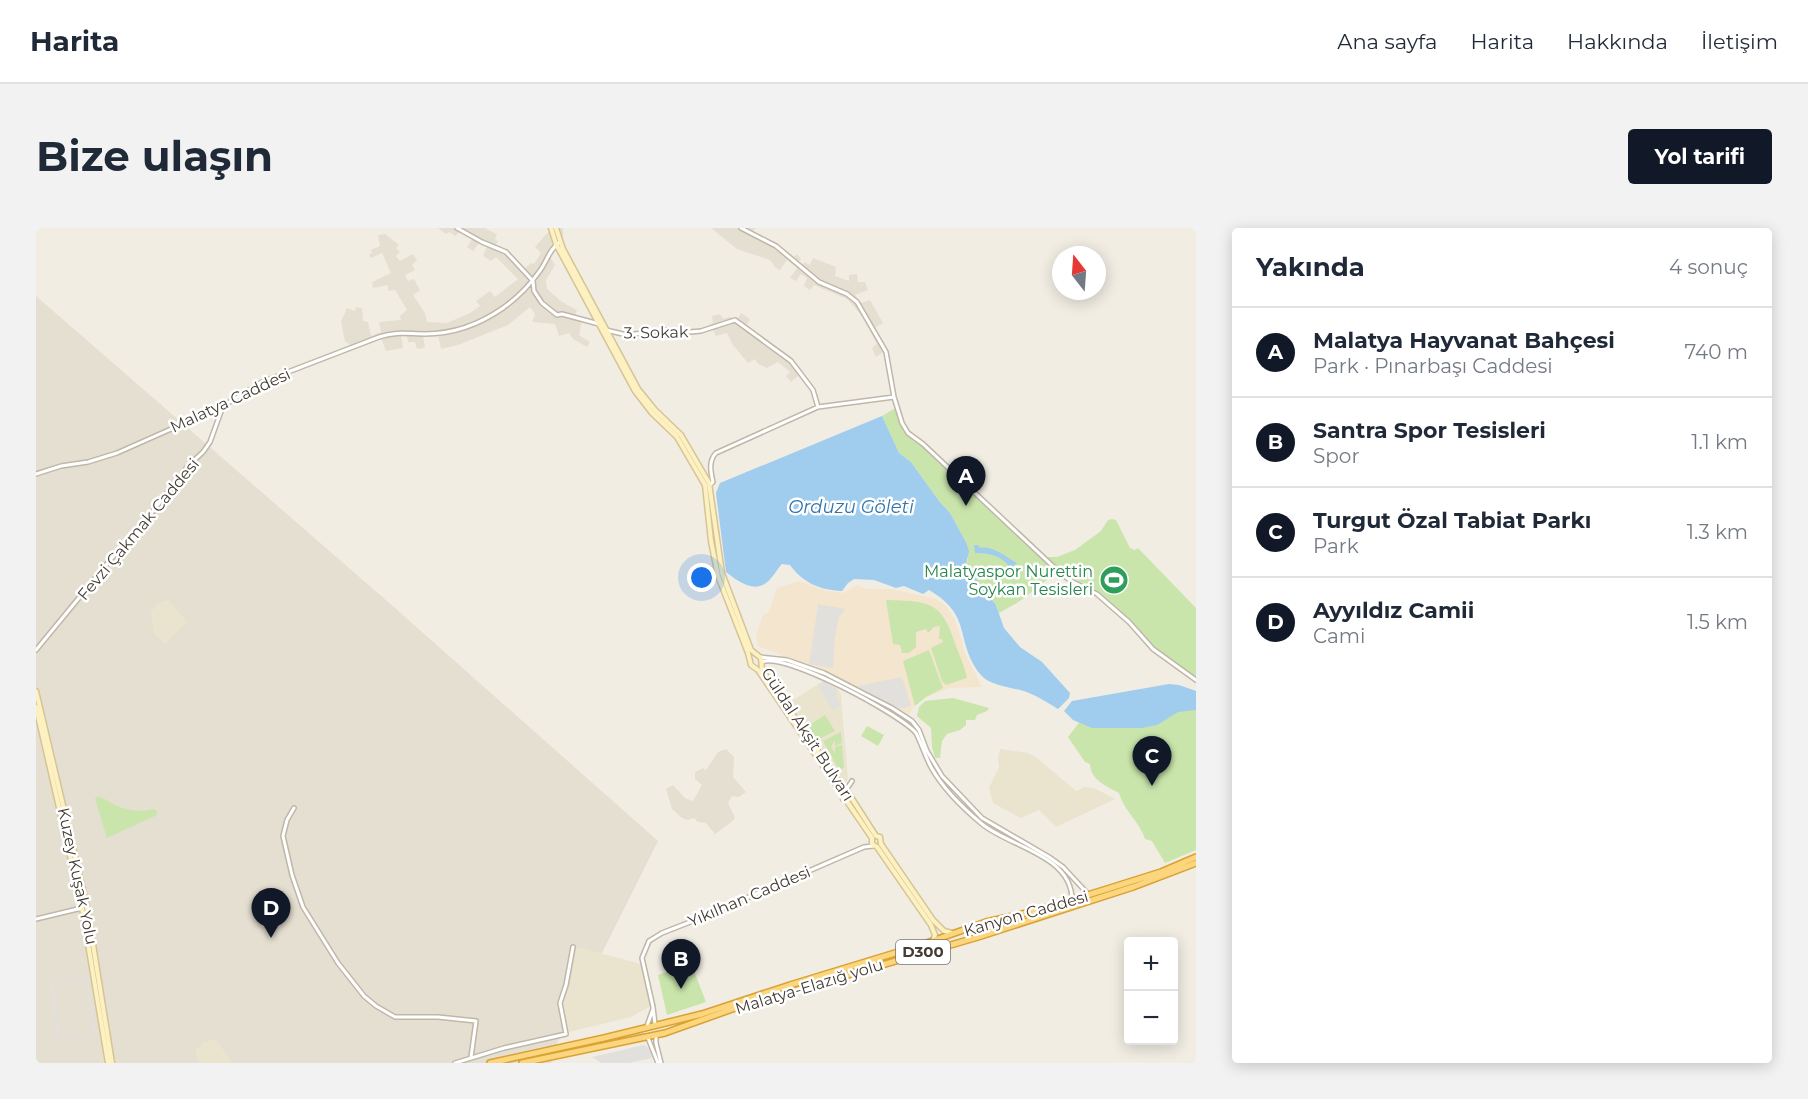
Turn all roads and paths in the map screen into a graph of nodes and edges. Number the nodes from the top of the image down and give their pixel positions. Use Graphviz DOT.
graph roads {
  1 [pos="457,228"];
  2 [pos="551,228"];
  3 [pos="556,228"];
  4 [pos="741,228"];
  5 [pos="558,243"];
  6 [pos="532,281"];
  7 [pos="598,323"];
  8 [pos="606,330"];
  9 [pos="894,397"];
  10 [pos="223,406"];
  11 [pos="818,407"];
  12 [pos="36,474"];
  13 [pos="707,486"];
  14 [pos="36,652"];
  15 [pos="752,656"];
  16 [pos="760,657"];
  17 [pos="761,664"];
  18 [pos="755,668"];
  19 [pos="1196,680"];
  20 [pos="36,691"];
  21 [pos="36,707"];
  22 [pos="908,720"];
  23 [pos="905,724"];
  24 [pos="852,781"];
  25 [pos="844,792"];
  26 [pos="294,808"];
  27 [pos="875,842"];
  28 [pos="1196,857"];
  29 [pos="1196,863"];
  30 [pos="1078,882"];
  31 [pos="1071,885"];
  32 [pos="1089,895"];
  33 [pos="1072,900"];
  34 [pos="82,908"];
  35 [pos="36,919"];
  36 [pos="986,922"];
  37 [pos="974,926"];
  38 [pos="953,933"];
  39 [pos="989,934"];
  40 [pos="978,937"];
  41 [pos="933,941"];
  42 [pos="573,947"];
  43 [pos="653,1007"];
  44 [pos="655,1024"];
  45 [pos="647,1026"];
  46 [pos="656,1036"];
  47 [pos="648,1038"];
  48 [pos="471,1057"];
  49 [pos="110,1063"];
  50 [pos="455,1063"];
  51 [pos="490,1063"];
  52 [pos="522,1063"];
  53 [pos="659,1063"];
  1 -- 6 [label="street, 3. Sokak"];
  2 -- 5 [label="main road, Güldal Akşit Bulvarı"];
  3 -- 5 [label="main road, Güldal Akşit Bulvarı"];
  4 -- 9 [label="street"];
  5 -- 6 [label="street, Malatya Caddesi"];
  5 -- 7 [label="main road, Güldal Akşit Bulvarı"];
  5 -- 8 [label="main road, Güldal Akşit Bulvarı"];
  6 -- 7 [label="street, 3. Sokak"];
  6 -- 10 [label="street, Malatya Caddesi"];
  7 -- 8 [label="street, 3. Sokak"];
  7 -- 13 [label="main road, Güldal Akşit Bulvarı"];
  8 -- 11 [label="street, 3. Sokak"];
  8 -- 13 [label="main road, Güldal Akşit Bulvarı"];
  9 -- 11 [label="street"];
  9 -- 19 [label="street"];
  10 -- 12 [label="street, Malatya Caddesi"];
  10 -- 14 [label="street, Fevzi Çakmak Caddesi"];
  11 -- 13 [label="street"];
  13 -- 15 [label="main road, Güldal Akşit Bulvarı"];
  15 -- 16 [label="main road, Güldal Akşit Bulvarı"];
  15 -- 18 [label="main road, Güldal Akşit Bulvarı"];
  16 -- 17 [label="main road, Güldal Akşit Bulvarı"];
  16 -- 22 [label="street"];
  17 -- 18 [label="street"];
  17 -- 23 [label="street"];
  17 -- 25 [label="main road, Güldal Akşit Bulvarı"];
  18 -- 25 [label="main road, Güldal Akşit Bulvarı"];
  20 -- 49 [label="main road, Kuzey Kuşak Yolu"];
  21 -- 34 [label="main road, Kuzey Kuşak Yolu"];
  22 -- 23 [label="street"];
  22 -- 30 [label="street"];
  23 -- 31 [label="street"];
  24 -- 25 [label="street"];
  25 -- 27 [label="main road, Güldal Akşit Bulvarı"];
  26 -- 48 [label="street"];
  27 -- 38 [label="main road, Güldal Akşit Bulvarı"];
  27 -- 41 [label="main road, Güldal Akşit Bulvarı"];
  27 -- 43 [label="street, Yıkılhan Caddesi"];
  28 -- 32 [label="highway, Kanyon Caddesi / D300"];
  29 -- 39 [label="highway, Malatya-Elazığ yolu / D300"];
  30 -- 31 [label="street"];
  30 -- 32 [label="street"];
  31 -- 33 [label="street"];
  32 -- 33 [label="highway, Kanyon Caddesi / D300"];
  33 -- 36 [label="highway, Kanyon Caddesi / D300"];
  34 -- 35 [label="street"];
  34 -- 49 [label="main road, Kuzey Kuşak Yolu"];
  36 -- 37 [label="highway, Kanyon Caddesi / D300"];
  36 -- 39 [label="highway"];
  37 -- 38 [label="highway, Kanyon Caddesi / D300"];
  37 -- 40 [label="highway"];
  38 -- 41 [label="highway, Kanyon Caddesi / D300"];
  39 -- 40 [label="highway, Malatya-Elazığ yolu / D300"];
  40 -- 46 [label="highway, Malatya-Elazığ yolu / D300"];
  41 -- 44 [label="highway, Kanyon Caddesi / D300"];
  42 -- 48 [label="street"];
  43 -- 44 [label="street, Yıkılhan Caddesi"];
  43 -- 45 [label="street"];
  44 -- 45 [label="highway, Kanyon Caddesi / D300"];
  44 -- 46 [label="highway"];
  45 -- 47 [label="highway"];
  45 -- 51 [label="highway, D300"];
  46 -- 47 [label="highway, Malatya-Elazığ yolu / D300"];
  46 -- 53 [label="street"];
  47 -- 52 [label="highway, Malatya-Elazığ yolu / D300"];
  47 -- 53 [label="street"];
  48 -- 50 [label="street"];
}
